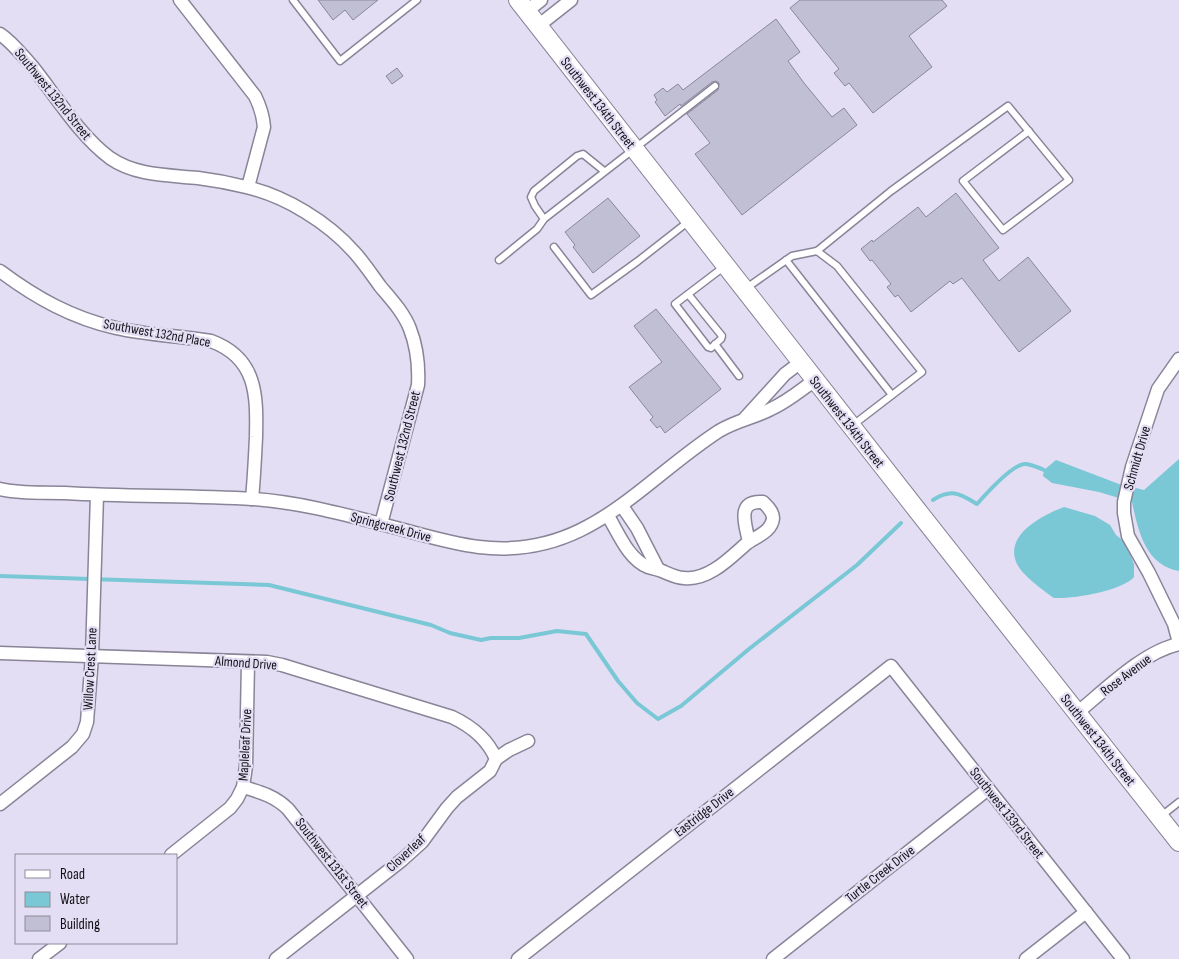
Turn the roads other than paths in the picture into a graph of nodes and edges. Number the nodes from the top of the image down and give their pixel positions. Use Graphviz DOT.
graph roads {
  1 [pos="180,0"];
  2 [pos="293,0"];
  3 [pos="417,0"];
  4 [pos="541,0"];
  5 [pos="571,0"];
  6 [pos="522,6"];
  7 [pos="538,26"];
  8 [pos="0,34"];
  9 [pos="716,86"];
  10 [pos="1029,131"];
  11 [pos="634,149"];
  12 [pos="604,171"];
  13 [pos="248,187"];
  14 [pos="544,219"];
  15 [pos="690,220"];
  16 [pos="554,247"];
  17 [pos="817,251"];
  18 [pos="499,260"];
  19 [pos="786,260"];
  20 [pos="725,266"];
  21 [pos="0,271"];
  22 [pos="744,289"];
  23 [pos="688,294"];
  24 [pos="715,344"];
  25 [pos="1179,359"];
  26 [pos="800,362"];
  27 [pos="739,376"];
  28 [pos="815,380"];
  29 [pos="892,395"];
  30 [pos="745,418"];
  31 [pos="851,427"];
  32 [pos="0,489"];
  33 [pos="98,495"];
  34 [pos="252,499"];
  35 [pos="622,506"];
  36 [pos="608,516"];
  37 [pos="381,524"];
  38 [pos="748,542"];
  39 [pos="658,569"];
  40 [pos="1179,644"];
  41 [pos="0,653"];
  42 [pos="92,656"];
  43 [pos="248,662"];
  44 [pos="891,666"];
  45 [pos="1078,713"];
  46 [pos="528,741"];
  47 [pos="496,760"];
  48 [pos="243,787"];
  49 [pos="988,789"];
  50 [pos="1179,802"];
  51 [pos="0,804"];
  52 [pos="1159,818"];
  53 [pos="1179,842"];
  54 [pos="172,854"];
  55 [pos="357,895"];
  56 [pos="1086,912"];
  57 [pos="59,944"];
  58 [pos="39,959"];
  59 [pos="276,959"];
  60 [pos="407,959"];
  61 [pos="518,959"];
  62 [pos="773,959"];
  63 [pos="1026,959"];
  64 [pos="1123,959"];
  1 -- 13 [label="street"];
  2 -- 3 [label="lane"];
  4 -- 6 [label="street"];
  5 -- 7 [label="street"];
  6 -- 7 [label="main road, Southwest 134th Street"];
  7 -- 11 [label="main road, Southwest 134th Street"];
  8 -- 13 [label="street, Southwest 132nd Street"];
  9 -- 11 [label="lane"];
  10 -- 10 [label="lane"];
  10 -- 17 [label="lane"];
  11 -- 12 [label="lane"];
  11 -- 15 [label="main road, Southwest 134th Street"];
  12 -- 14 [label="lane"];
  12 -- 14 [label="lane"];
  13 -- 37 [label="street, Southwest 132nd Street"];
  14 -- 18 [label="lane"];
  15 -- 16 [label="lane"];
  15 -- 20 [label="main road, Southwest 134th Street"];
  17 -- 19 [label="lane"];
  17 -- 29 [label="lane"];
  19 -- 22 [label="lane"];
  19 -- 29 [label="lane"];
  20 -- 22 [label="main road, Southwest 134th Street"];
  20 -- 23 [label="lane"];
  21 -- 34 [label="street, Southwest 132nd Place"];
  22 -- 26 [label="main road, Southwest 134th Street"];
  23 -- 24 [label="lane"];
  23 -- 24 [label="lane"];
  24 -- 27 [label="lane"];
  25 -- 40 [label="street, Schmidt Drive"];
  26 -- 28 [label="main road, Southwest 134th Street"];
  26 -- 30 [label="street, Springcreek Drive"];
  28 -- 30 [label="street, Springcreek Drive"];
  28 -- 31 [label="main road, Southwest 134th Street"];
  29 -- 31 [label="lane"];
  30 -- 35 [label="street, Springcreek Drive"];
  31 -- 45 [label="main road, Southwest 134th Street"];
  32 -- 33 [label="street, Springcreek Drive"];
  33 -- 34 [label="street, Springcreek Drive"];
  33 -- 42 [label="street, Willow Crest Lane"];
  34 -- 37 [label="street, Springcreek Drive"];
  35 -- 36 [label="street, Springcreek Drive"];
  35 -- 39 [label="street"];
  36 -- 37 [label="street, Springcreek Drive"];
  36 -- 39 [label="street"];
  38 -- 39 [label="street"];
  40 -- 45 [label="street, Rose Avenue"];
  41 -- 42 [label="street, Almond Drive"];
  42 -- 43 [label="street, Almond Drive"];
  42 -- 51 [label="street, Willow Crest Lane"];
  43 -- 47 [label="street, Almond Drive"];
  43 -- 48 [label="street, Mapleleaf Drive"];
  44 -- 49 [label="street, Southwest 133rd Street"];
  44 -- 61 [label="street, Eastridge Drive"];
  45 -- 52 [label="main road, Southwest 134th Street"];
  46 -- 47 [label="street, Cloverleaf"];
  47 -- 55 [label="street, Cloverleaf"];
  48 -- 54 [label="street, Mapleleaf Drive"];
  48 -- 55 [label="street, Southwest 131st Street"];
  49 -- 56 [label="street, Southwest 133rd Street"];
  49 -- 62 [label="street, Turtle Creek Drive"];
  50 -- 52 [label="lane"];
  52 -- 53 [label="main road, Southwest 134th Street"];
  55 -- 59 [label="street, Cloverleaf"];
  55 -- 60 [label="street, Southwest 131st Street"];
  56 -- 63 [label="street"];
  56 -- 64 [label="street, Southwest 133rd Street"];
  57 -- 58 [label="street"];
}
